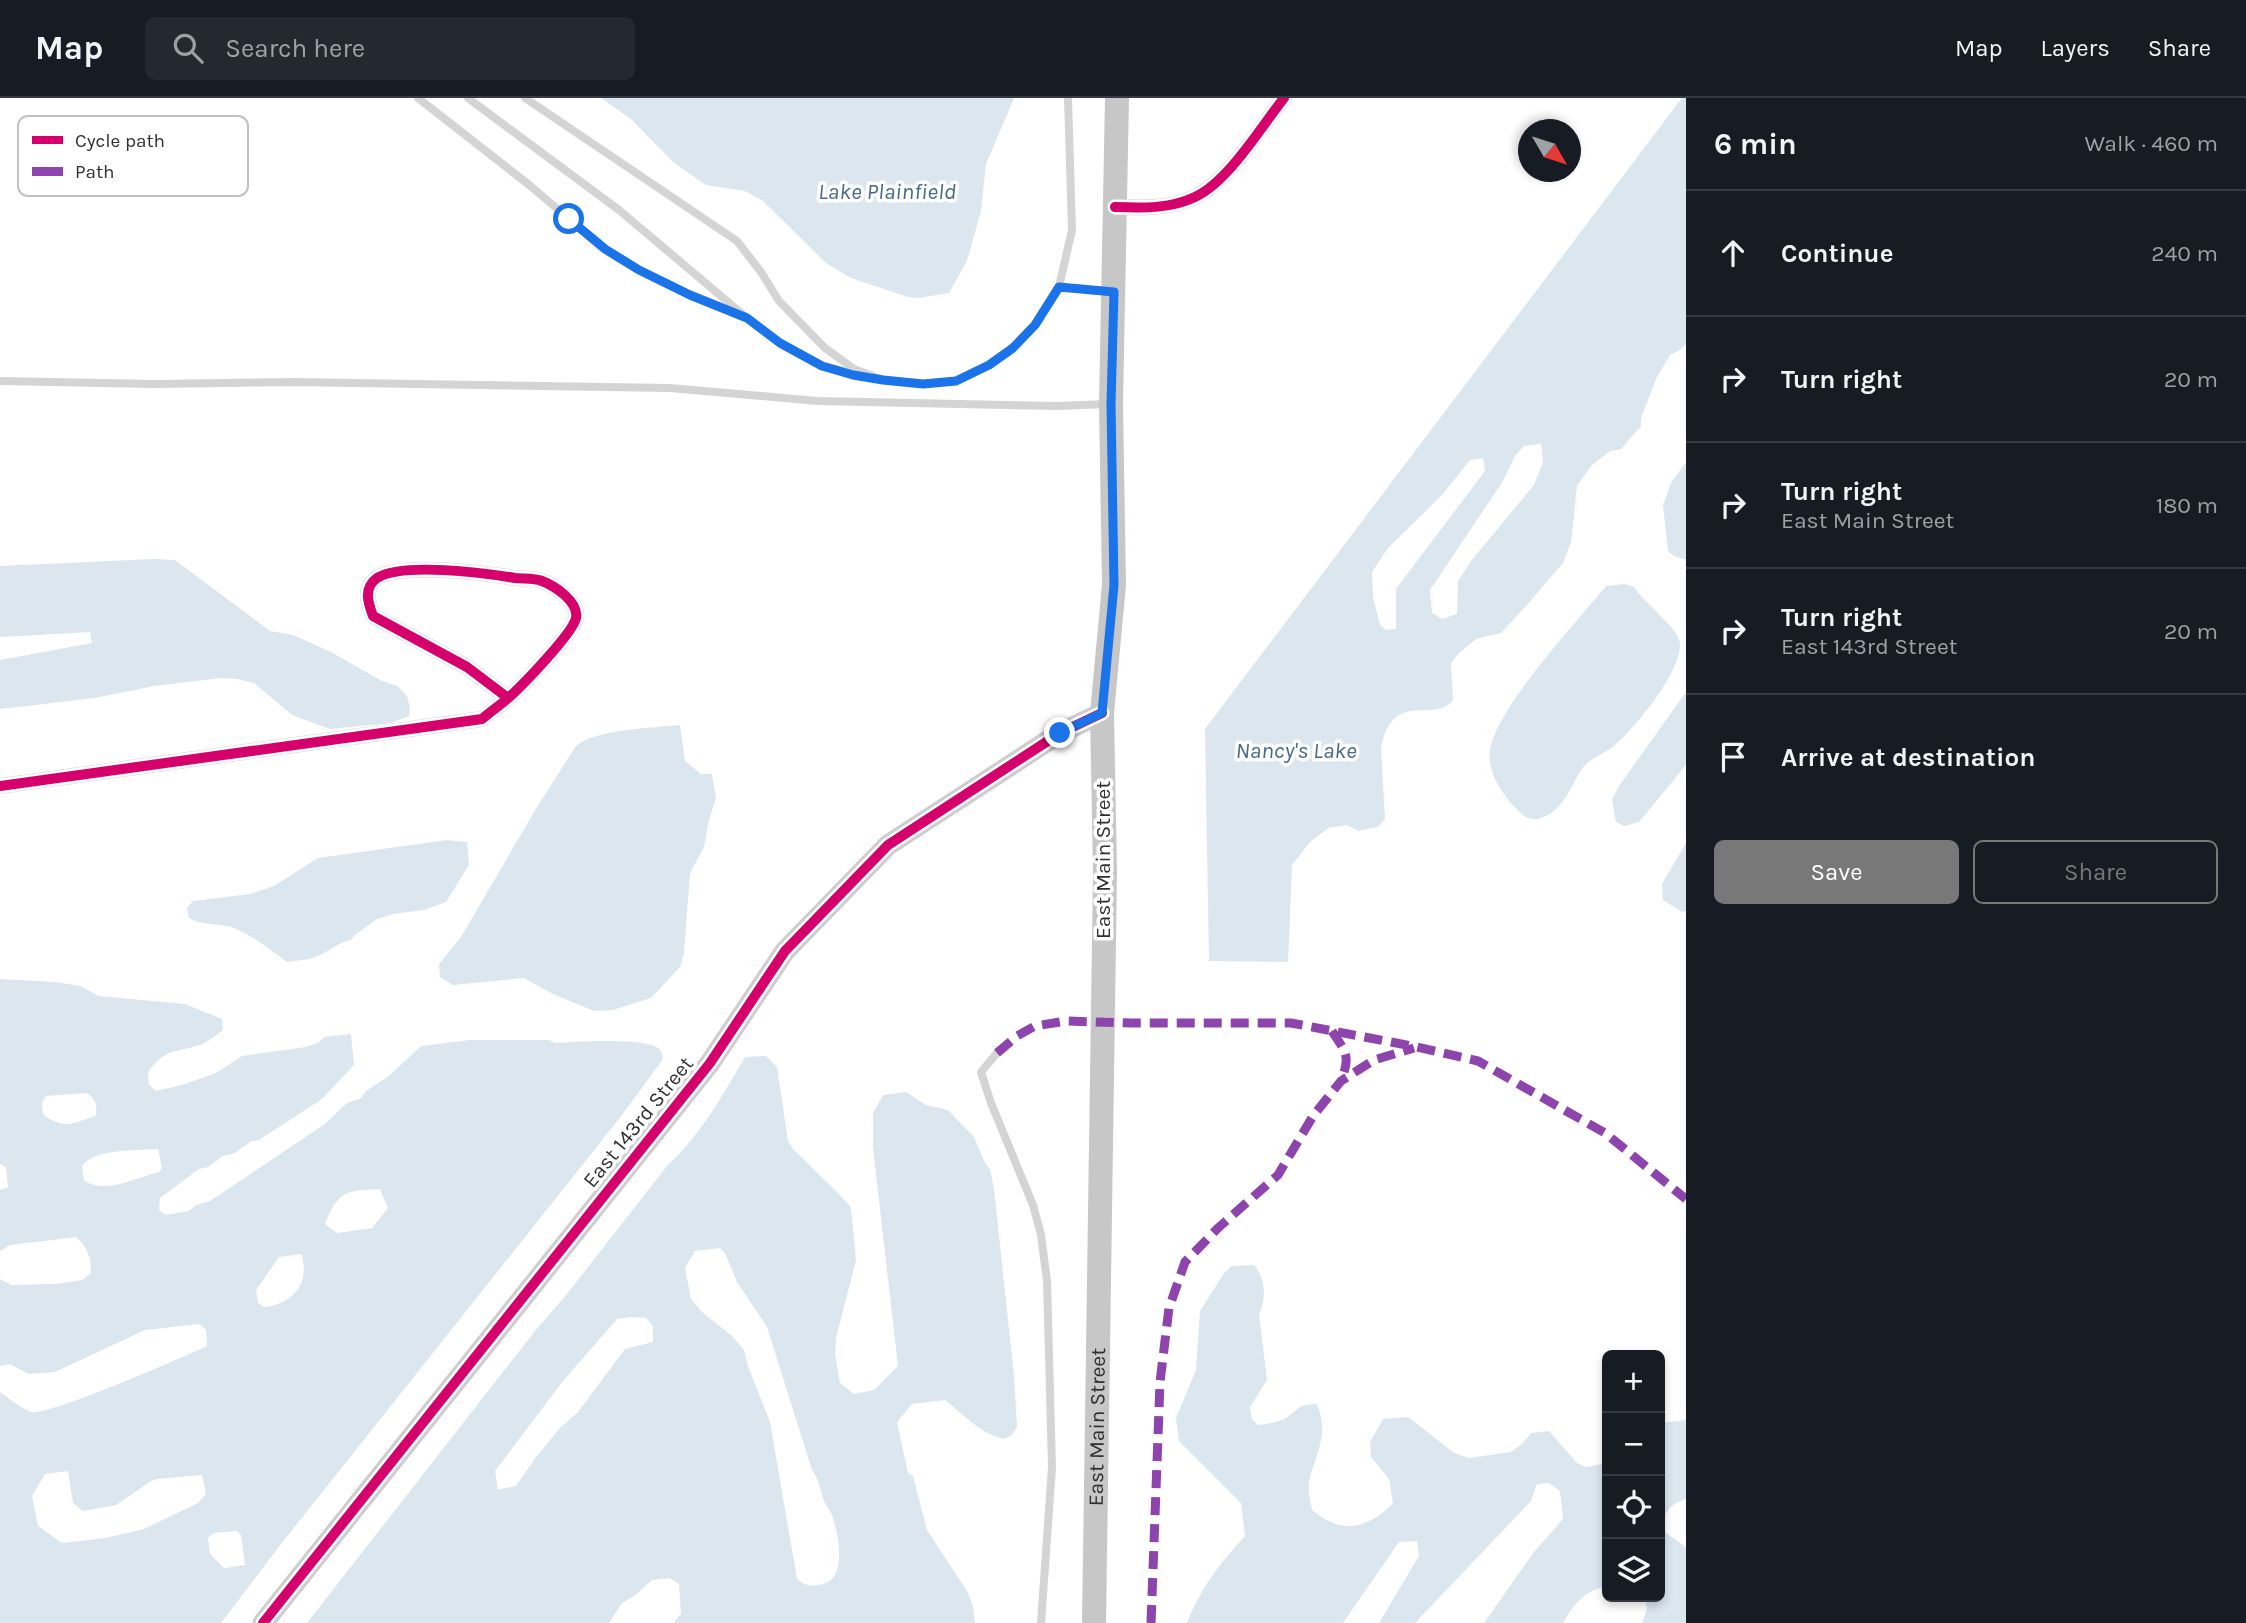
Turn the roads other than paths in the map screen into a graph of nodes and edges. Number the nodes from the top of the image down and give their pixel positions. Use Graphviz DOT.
graph roads {
  1 [pos="418,98"];
  2 [pos="468,98"];
  3 [pos="525,98"];
  4 [pos="1069,98"];
  5 [pos="1117,98"];
  6 [pos="1284,98"];
  7 [pos="1115,206"];
  8 [pos="1059,287"];
  9 [pos="1114,292"];
  10 [pos="747,318"];
  11 [pos="883,380"];
  12 [pos="0,381"];
  13 [pos="1111,404"];
  14 [pos="508,698"];
  15 [pos="1102,713"];
  16 [pos="0,786"];
  17 [pos="997,1053"];
  18 [pos="263,1623"];
  19 [pos="1041,1623"];
  20 [pos="1094,1623"];
  1 -- 10 [label="lane"];
  2 -- 10 [label="lane"];
  3 -- 11 [label="lane"];
  4 -- 8 [label="lane"];
  5 -- 7 [label="main road, East Main Street"];
  6 -- 7 [label="street"];
  7 -- 9 [label="main road, East Main Street"];
  8 -- 9 [label="lane"];
  8 -- 11 [label="lane"];
  9 -- 13 [label="main road, East Main Street"];
  10 -- 11 [label="lane"];
  12 -- 13 [label="lane"];
  13 -- 15 [label="main road, East Main Street"];
  14 -- 14 [label="street"];
  14 -- 16 [label="street"];
  15 -- 18 [label="street, East 143rd Street"];
  15 -- 20 [label="main road, East Main Street"];
  17 -- 19 [label="lane"];
}
